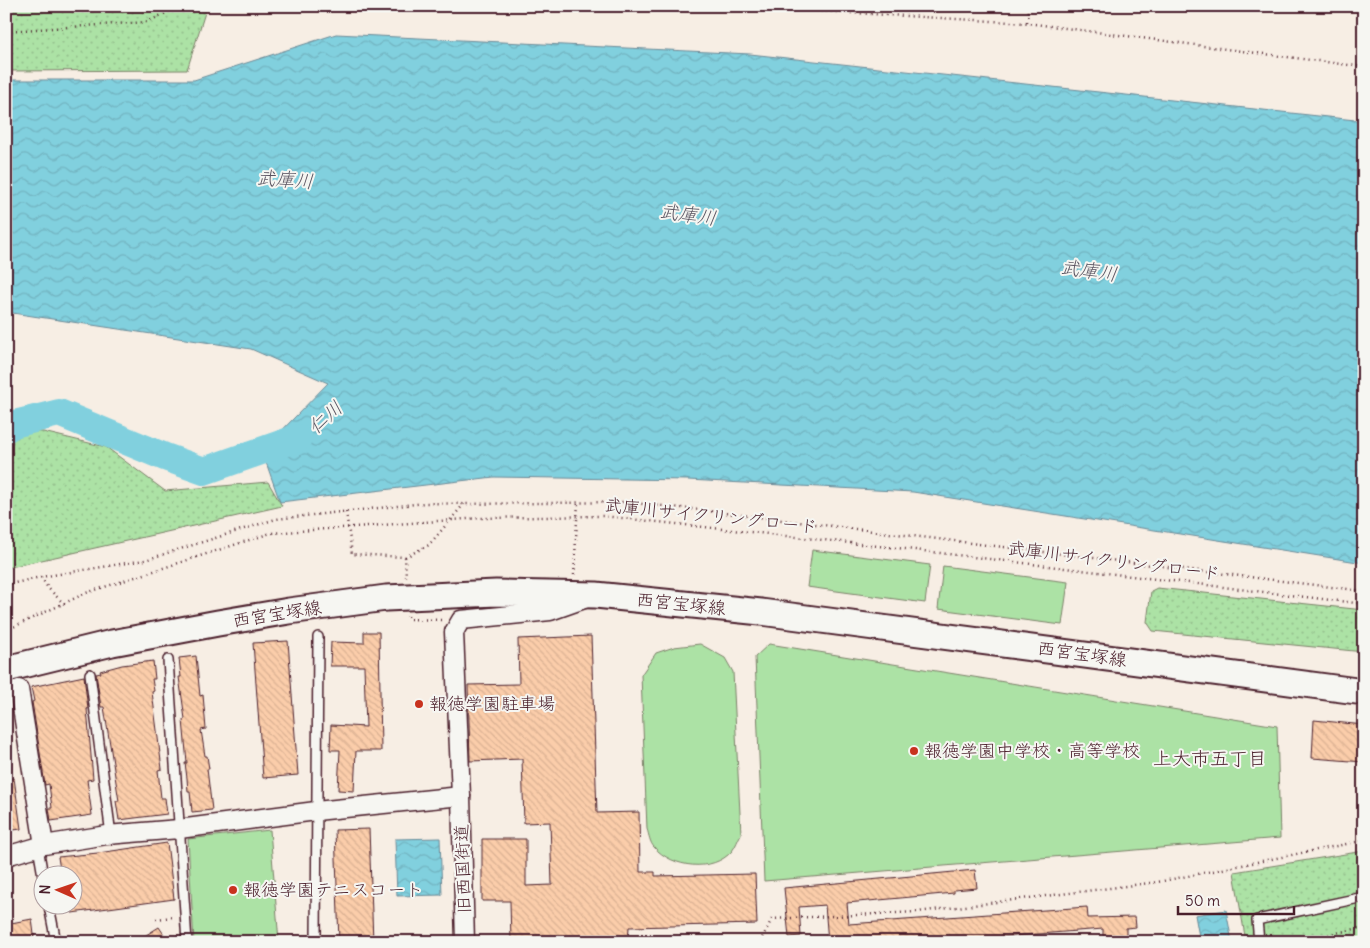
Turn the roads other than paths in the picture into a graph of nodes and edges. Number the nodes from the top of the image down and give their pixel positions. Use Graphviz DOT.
graph roads {
  1 [pos="596,595"];
  2 [pos="318,637"];
  3 [pos="168,660"];
  4 [pos="90,674"];
  5 [pos="12,679"];
  6 [pos="1361,691"];
  7 [pos="461,796"];
  8 [pos="316,810"];
  9 [pos="179,829"];
  10 [pos="111,835"];
  11 [pos="41,846"];
  12 [pos="6,856"];
  13 [pos="42,866"];
  14 [pos="1364,897"];
  15 [pos="51,916"];
  16 [pos="56,942"];
  17 [pos="186,942"];
  18 [pos="316,942"];
  19 [pos="465,942"];
  20 [pos="1259,942"];
  1 -- 5 [label="main road, 西宮宝塚線"];
  1 -- 6 [label="main road, 西宮宝塚線"];
  1 -- 7 [label="street, 旧西国街道"];
  2 -- 8 [label="lane"];
  3 -- 9 [label="lane"];
  4 -- 10 [label="lane"];
  5 -- 11 [label="street"];
  7 -- 8 [label="street"];
  7 -- 19 [label="street, 旧西国街道"];
  8 -- 9 [label="street"];
  8 -- 18 [label="lane"];
  9 -- 10 [label="street"];
  9 -- 17 [label="lane"];
  10 -- 11 [label="street"];
  11 -- 12 [label="street"];
  11 -- 13 [label="lane"];
  14 -- 20 [label="lane"];
  15 -- 16 [label="lane"];
}
